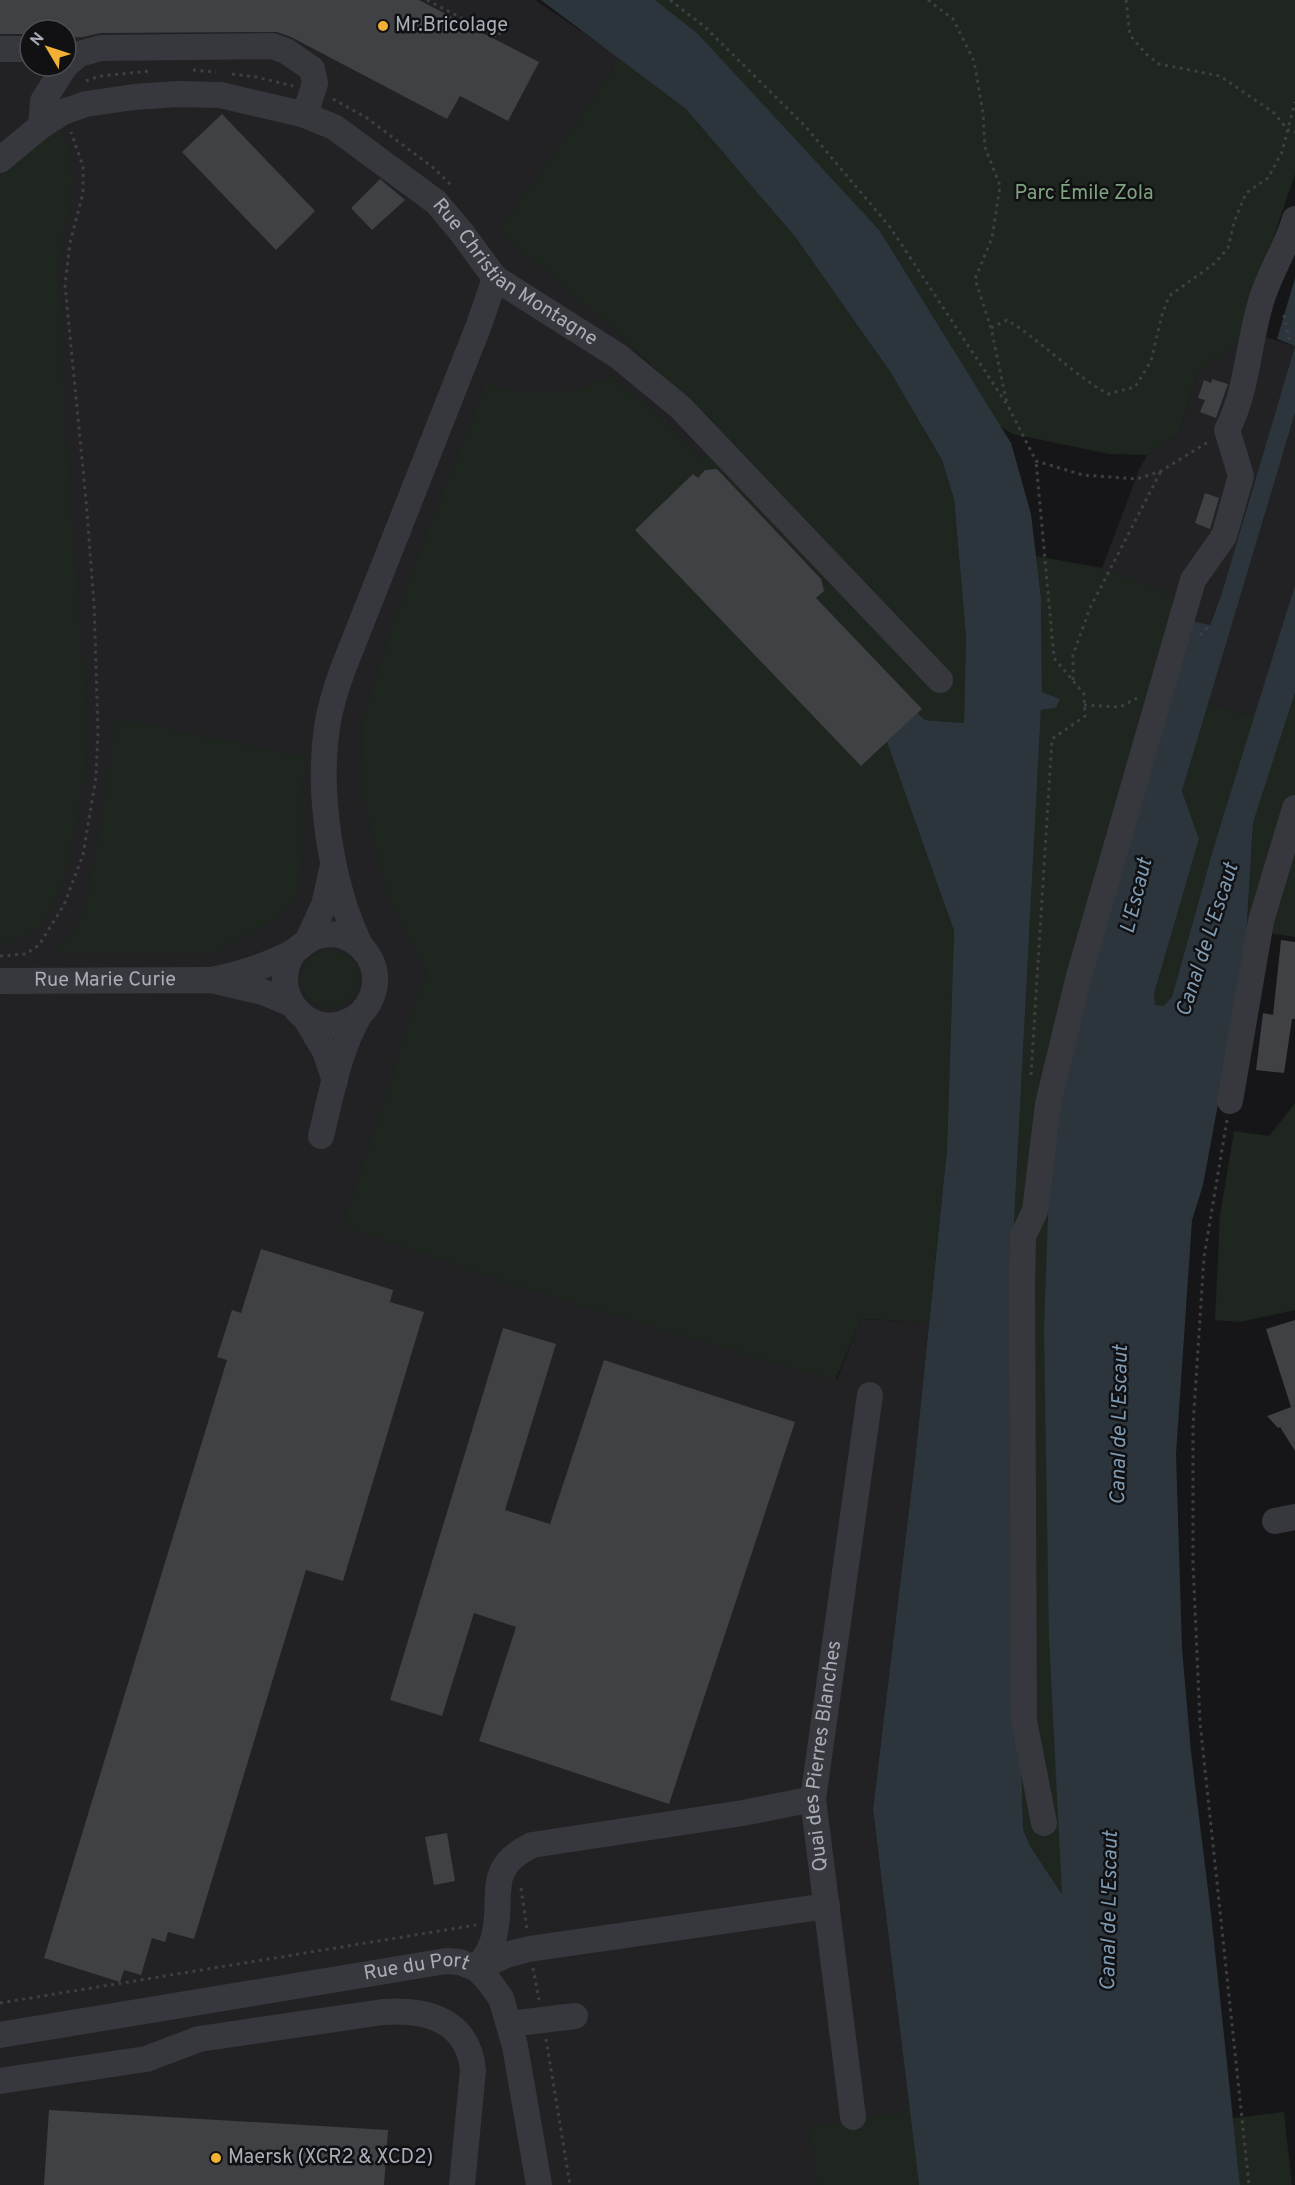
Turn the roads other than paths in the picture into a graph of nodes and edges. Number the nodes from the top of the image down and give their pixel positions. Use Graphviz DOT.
graph roads {
  1 [pos="0,49"];
  2 [pos="18,49"];
  3 [pos="78,55"];
  4 [pos="57,78"];
  5 [pos="305,115"];
  6 [pos="41,126"];
  7 [pos="0,160"];
  8 [pos="1295,219"];
  9 [pos="495,278"];
  10 [pos="940,680"];
  11 [pos="1295,808"];
  12 [pos="1289,851"];
  13 [pos="332,858"];
  14 [pos="301,945"];
  15 [pos="361,947"];
  16 [pos="211,980"];
  17 [pos="0,981"];
  18 [pos="299,1012"];
  19 [pos="360,1014"];
  20 [pos="334,1081"];
  21 [pos="1230,1101"];
  22 [pos="321,1136"];
  23 [pos="870,1395"];
  24 [pos="813,1799"];
  25 [pos="1044,1823"];
  26 [pos="827,1906"];
  27 [pos="477,1969"];
  28 [pos="575,2016"];
  29 [pos="510,2024"];
  30 [pos="0,2035"];
  31 [pos="0,2081"];
  32 [pos="853,2117"];
  33 [pos="462,2185"];
  34 [pos="539,2185"];
  1 -- 2 [label="street"];
  3 -- 5 [label="street"];
  4 -- 6 [label="street"];
  5 -- 6 [label="street, Rue Christian Montagne"];
  5 -- 9 [label="street, Rue Christian Montagne"];
  6 -- 7 [label="street, Rue Christian Montagne"];
  8 -- 25 [label="street"];
  9 -- 10 [label="street, Rue Christian Montagne"];
  9 -- 13 [label="street"];
  11 -- 12 [label="street"];
  12 -- 21 [label="street"];
  13 -- 14 [label="street"];
  13 -- 15 [label="street"];
  14 -- 15 [label="street"];
  14 -- 16 [label="street, Rue Marie Curie"];
  14 -- 18 [label="street"];
  15 -- 19 [label="street"];
  16 -- 17 [label="street, Rue Marie Curie"];
  16 -- 18 [label="street, Rue Marie Curie"];
  18 -- 19 [label="street"];
  18 -- 20 [label="street"];
  19 -- 20 [label="street"];
  20 -- 22 [label="street"];
  23 -- 24 [label="street, Quai des Pierres Blanches"];
  24 -- 26 [label="street, Quai des Pierres Blanches"];
  24 -- 27 [label="street, Rue du Port"];
  26 -- 27 [label="street"];
  26 -- 32 [label="street, Quai des Pierres Blanches"];
  27 -- 29 [label="street"];
  27 -- 30 [label="street, Rue du Port"];
  28 -- 29 [label="street"];
  29 -- 34 [label="street"];
  31 -- 33 [label="street"];
}
